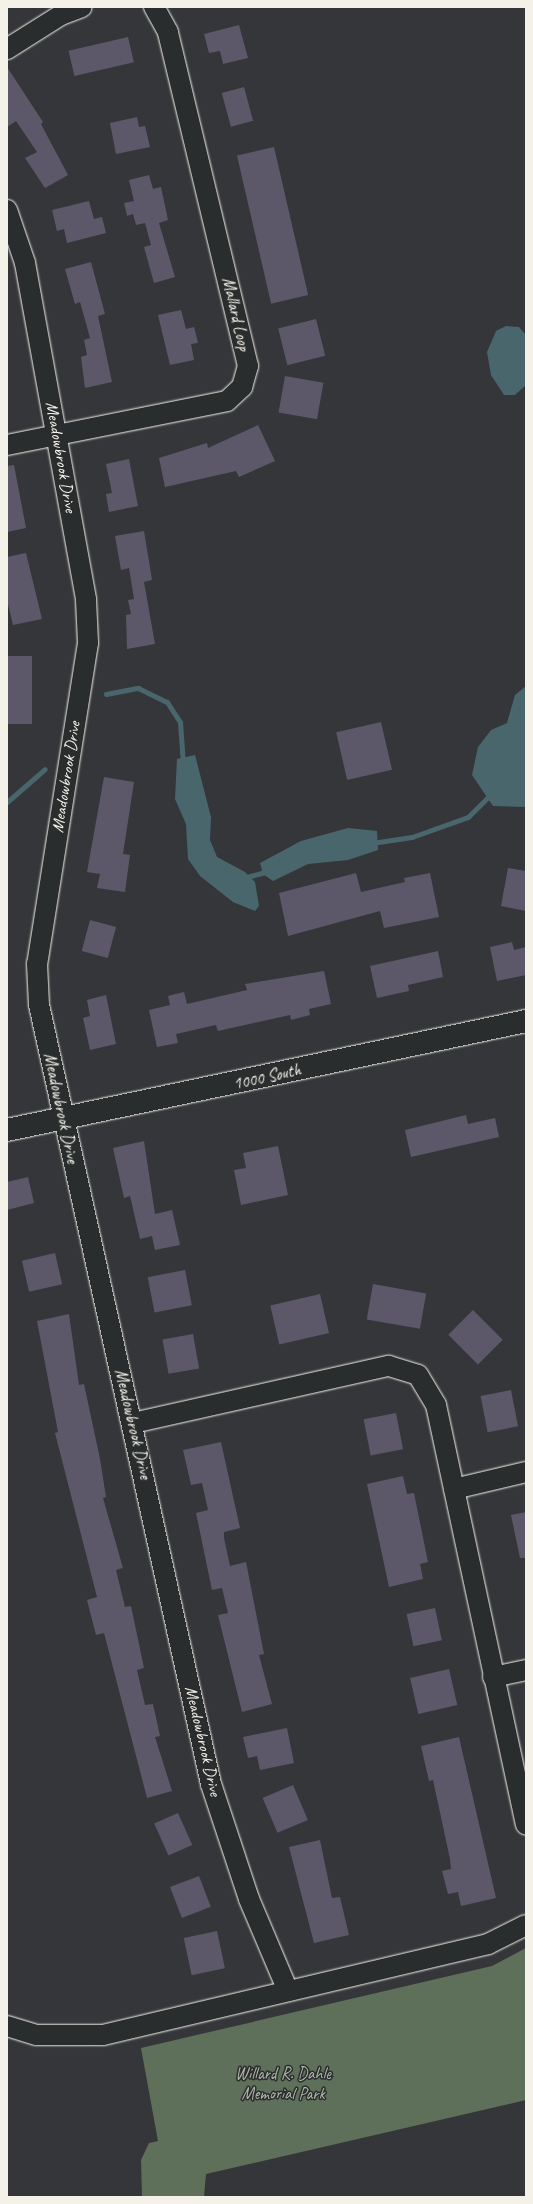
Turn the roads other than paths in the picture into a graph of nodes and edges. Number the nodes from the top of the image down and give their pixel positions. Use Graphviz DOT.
graph roads {
  1 [pos="82,7"];
  2 [pos="154,7"];
  3 [pos="7,49"];
  4 [pos="7,210"];
  5 [pos="58,437"];
  6 [pos="7,445"];
  7 [pos="526,1021"];
  8 [pos="63,1119"];
  9 [pos="7,1130"];
  10 [pos="133,1423"];
  11 [pos="526,1472"];
  12 [pos="454,1489"];
  13 [pos="526,1670"];
  14 [pos="493,1677"];
  15 [pos="526,1824"];
  16 [pos="526,1925"];
  17 [pos="288,1991"];
  18 [pos="7,2026"];
  1 -- 3 [label="street"];
  2 -- 5 [label="street, Mallard Loop"];
  4 -- 5 [label="street, Meadowbrook Drive"];
  5 -- 6 [label="street, Mallard Loop"];
  5 -- 8 [label="street, Meadowbrook Drive"];
  7 -- 8 [label="street, 1000 South"];
  8 -- 9 [label="street, 1000 South"];
  8 -- 10 [label="street, Meadowbrook Drive"];
  10 -- 12 [label="street"];
  10 -- 17 [label="street, Meadowbrook Drive"];
  11 -- 12 [label="street"];
  12 -- 14 [label="street"];
  13 -- 14 [label="street"];
  14 -- 15 [label="street"];
  16 -- 17 [label="street"];
  17 -- 18 [label="street"];
}
